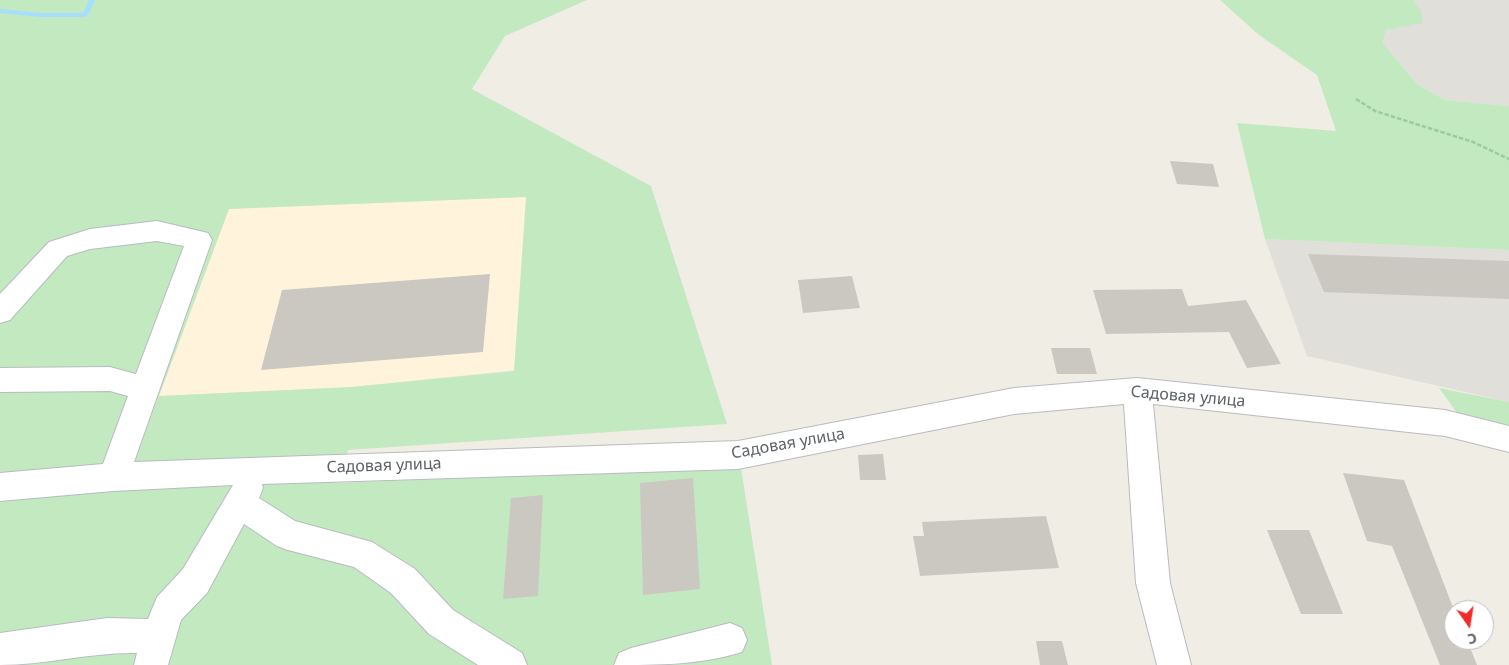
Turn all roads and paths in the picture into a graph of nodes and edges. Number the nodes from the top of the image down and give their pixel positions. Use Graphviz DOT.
graph roads {
  1 [pos="1356,98"];
  2 [pos="1509,159"];
  3 [pos="0,312"];
  4 [pos="0,380"];
  5 [pos="146,389"];
  6 [pos="1137,390"];
  7 [pos="1509,439"];
  8 [pos="260,470"];
  9 [pos="113,477"];
  10 [pos="0,487"];
  11 [pos="239,503"];
  12 [pos="730,640"];
  13 [pos="0,650"];
  14 [pos="154,651"];
  15 [pos="510,665"];
  16 [pos="631,665"];
  17 [pos="1174,665"];
  1 -- 2 [label="path"];
  3 -- 5 [label="street"];
  4 -- 5 [label="street"];
  5 -- 9 [label="street"];
  6 -- 7 [label="street, Садовая улица"];
  6 -- 8 [label="street, Садовая улица"];
  6 -- 17 [label="street"];
  8 -- 9 [label="street, Садовая улица"];
  8 -- 11 [label="street"];
  9 -- 10 [label="street, Садовая улица"];
  11 -- 14 [label="street"];
  11 -- 15 [label="street"];
  12 -- 16 [label="street"];
  13 -- 14 [label="street"];
}
